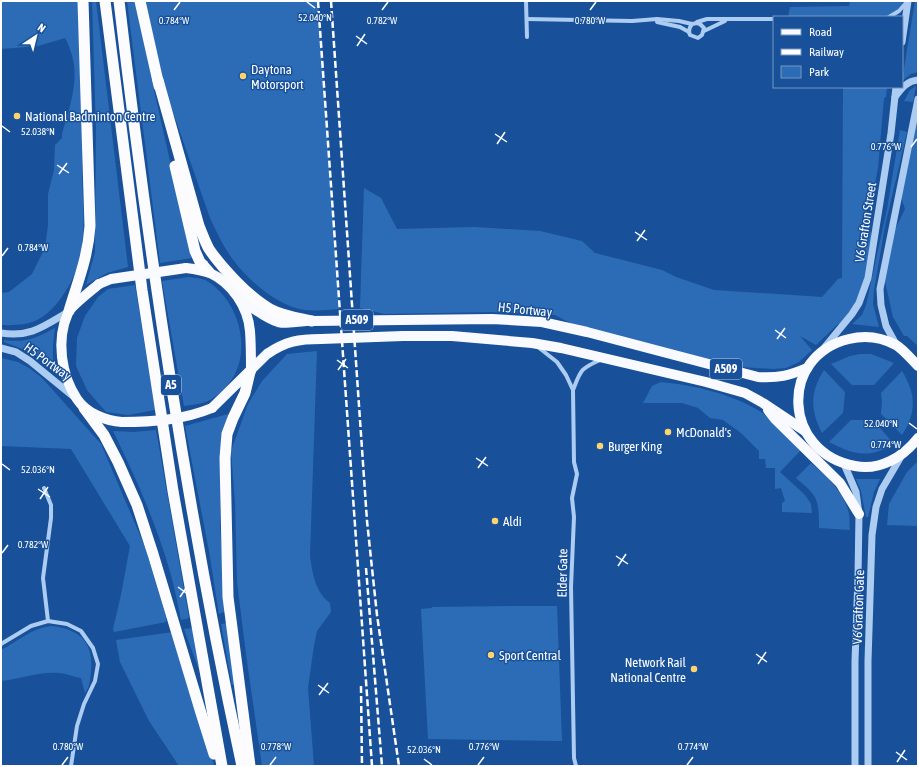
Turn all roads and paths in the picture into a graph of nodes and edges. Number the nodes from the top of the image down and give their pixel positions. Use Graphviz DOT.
graph roads {
  1 [pos="83,1"];
  2 [pos="105,1"];
  3 [pos="119,1"];
  4 [pos="140,1"];
  5 [pos="526,1"];
  6 [pos="907,1"];
  7 [pos="891,16"];
  8 [pos="527,19"];
  9 [pos="646,20"];
  10 [pos="727,20"];
  11 [pos="773,20"];
  12 [pos="694,23"];
  13 [pos="704,31"];
  14 [pos="689,32"];
  15 [pos="903,34"];
  16 [pos="527,37"];
  17 [pos="158,80"];
  18 [pos="918,80"];
  19 [pos="896,88"];
  20 [pos="903,88"];
  21 [pos="903,88"];
  22 [pos="895,98"];
  23 [pos="918,100"];
  24 [pos="209,272"];
  25 [pos="239,298"];
  26 [pos="68,311"];
  27 [pos="312,321"];
  28 [pos="1,333"];
  29 [pos="532,343"];
  30 [pos="898,346"];
  31 [pos="1,348"];
  32 [pos="820,353"];
  33 [pos="604,358"];
  34 [pos="918,366"];
  35 [pos="807,368"];
  36 [pos="250,372"];
  37 [pos="573,390"];
  38 [pos="81,403"];
  39 [pos="763,403"];
  40 [pos="805,431"];
  41 [pos="918,438"];
  42 [pos="807,444"];
  43 [pos="905,452"];
  44 [pos="824,460"];
  45 [pos="844,464"];
  46 [pos="44,488"];
  47 [pos="859,514"];
  48 [pos="48,621"];
  49 [pos="1,644"];
  50 [pos="574,758"];
  51 [pos="71,766"];
  52 [pos="218,766"];
  53 [pos="222,766"];
  54 [pos="242,766"];
  55 [pos="250,766"];
  56 [pos="571,766"];
  57 [pos="576,766"];
  58 [pos="855,766"];
  59 [pos="868,766"];
  1 -- 26 [label="highway"];
  2 -- 53 [label="highway, A5"];
  3 -- 54 [label="highway, A5"];
  4 -- 17 [label="highway"];
  5 -- 8 [label="street"];
  6 -- 7 [label="street"];
  6 -- 15 [label="street"];
  8 -- 9 [label="street"];
  8 -- 16 [label="street"];
  9 -- 12 [label="street"];
  9 -- 14 [label="street"];
  10 -- 11 [label="street"];
  10 -- 12 [label="street"];
  10 -- 13 [label="street"];
  12 -- 13 [label="street"];
  12 -- 14 [label="street"];
  13 -- 14 [label="street"];
  17 -- 24 [label="highway"];
  17 -- 27 [label="highway"];
  18 -- 21 [label="street"];
  19 -- 22 [label="street, V6 Grafton Street"];
  20 -- 22 [label="street"];
  22 -- 32 [label="street, V6 Grafton Street"];
  23 -- 30 [label="street, V6 Grafton Street"];
  24 -- 25 [label="main road"];
  24 -- 26 [label="main road, bridge"];
  25 -- 27 [label="main road, H5 Portway / A509"];
  25 -- 36 [label="main road"];
  26 -- 28 [label="street, H5 Portway"];
  26 -- 38 [label="main road"];
  27 -- 35 [label="main road, H5 Portway / A509, bridge"];
  29 -- 33 [label="main road, A509"];
  29 -- 36 [label="main road, A509, bridge"];
  29 -- 37 [label="street, Elder Gate"];
  30 -- 32 [label="main road, A509"];
  30 -- 34 [label="main road, A509"];
  31 -- 38 [label="street, H5 Portway"];
  32 -- 35 [label="main road, A509"];
  33 -- 37 [label="street, Elder Gate"];
  33 -- 39 [label="main road, A509"];
  35 -- 40 [label="main road, A509"];
  36 -- 38 [label="main road, bridge"];
  36 -- 55 [label="highway"];
  37 -- 50 [label="street, Elder Gate"];
  38 -- 52 [label="highway"];
  39 -- 40 [label="main road, A509"];
  39 -- 42 [label="main road"];
  40 -- 42 [label="main road, A509"];
  41 -- 43 [label="main road"];
  42 -- 44 [label="main road"];
  43 -- 45 [label="main road"];
  43 -- 59 [label="street, V6 Grafton Gate"];
  44 -- 45 [label="main road"];
  44 -- 47 [label="main road"];
  45 -- 47 [label="street, V6 Grafton Gate"];
  46 -- 48 [label="street"];
  47 -- 58 [label="street, V6 Grafton Gate"];
  48 -- 49 [label="street"];
  48 -- 51 [label="street"];
  50 -- 56 [label="street, Elder Gate"];
  50 -- 57 [label="street, Elder Gate"];
}
